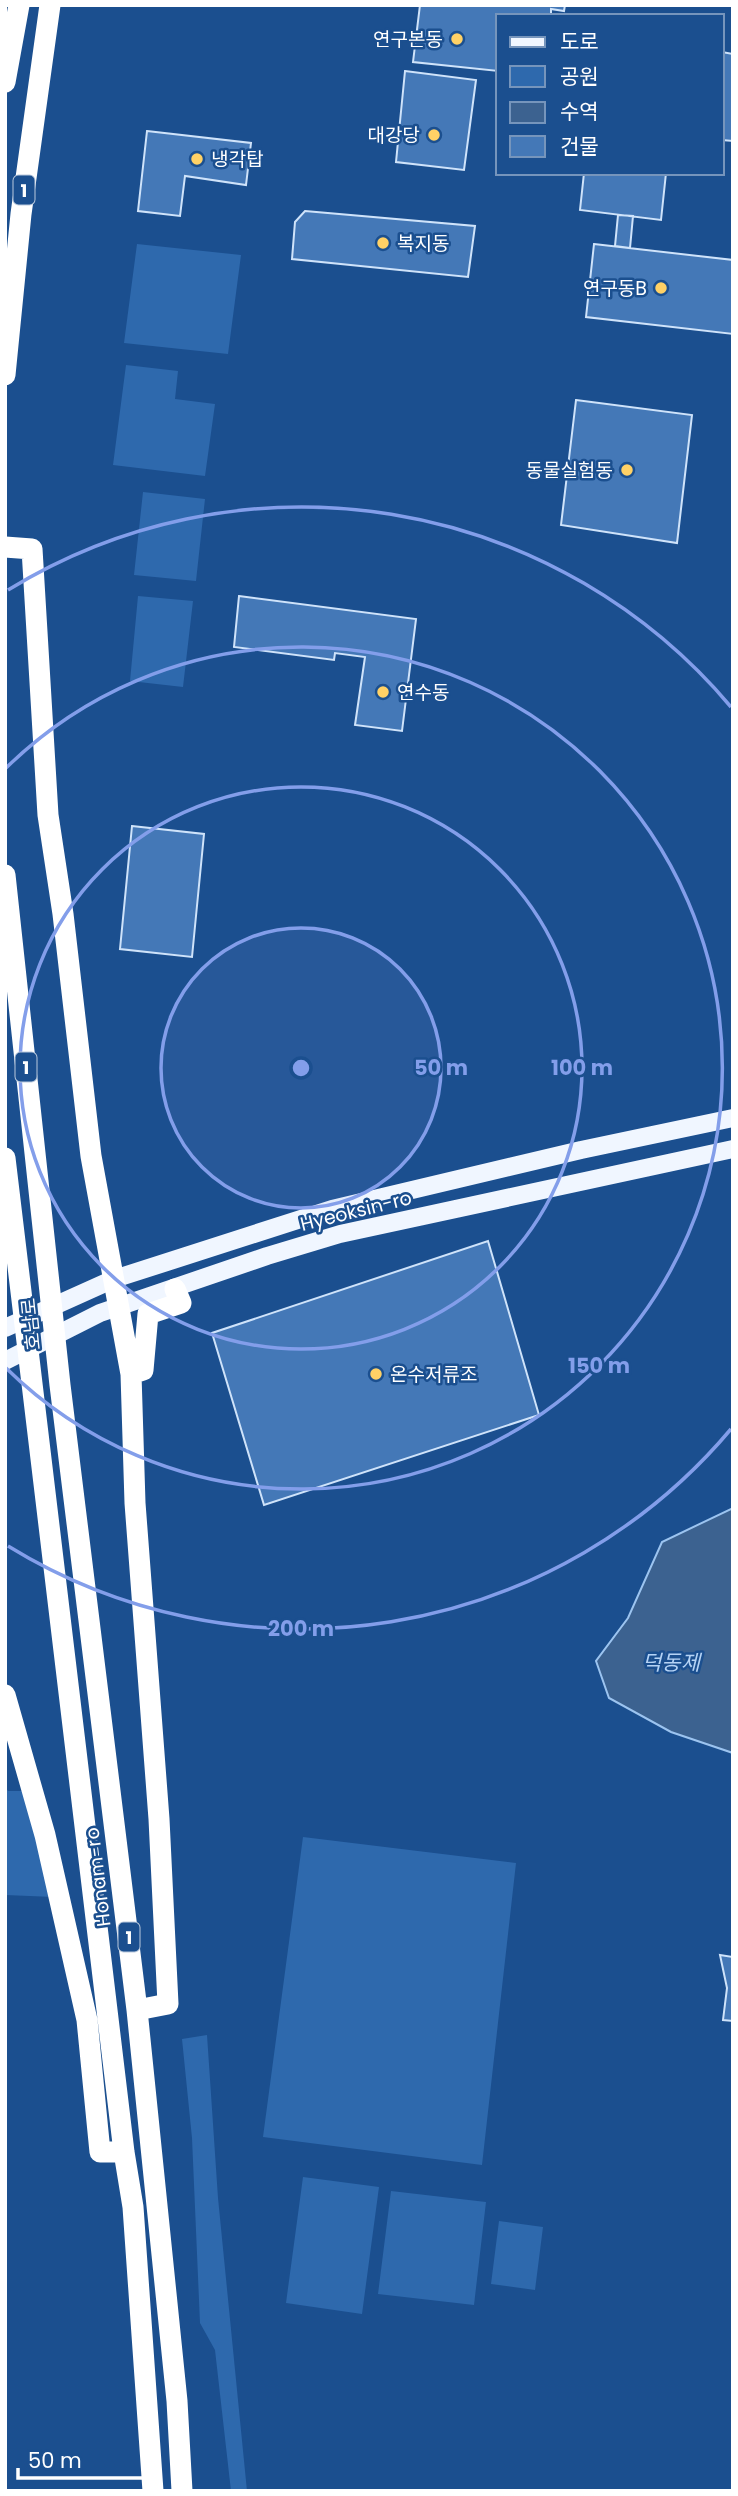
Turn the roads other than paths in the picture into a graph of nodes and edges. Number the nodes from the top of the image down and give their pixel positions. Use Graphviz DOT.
graph roads {
  1 [pos="19,5"];
  2 [pos="50,5"];
  3 [pos="5,82"];
  4 [pos="5,375"];
  5 [pos="5,547"];
  6 [pos="5,875"];
  7 [pos="733,1118"];
  8 [pos="733,1149"];
  9 [pos="5,1158"];
  10 [pos="114,1279"];
  11 [pos="175,1289"];
  12 [pos="120,1306"];
  13 [pos="5,1328"];
  14 [pos="5,1361"];
  15 [pos="131,1374"];
  16 [pos="60,1385"];
  17 [pos="33,1398"];
  18 [pos="5,1695"];
  19 [pos="137,2010"];
  20 [pos="124,2152"];
  21 [pos="153,2491"];
  22 [pos="182,2491"];
  1 -- 3 [label="highway"];
  2 -- 4 [label="highway, 1"];
  5 -- 10 [label="highway"];
  6 -- 16 [label="highway, 호남로 / 1"];
  7 -- 10 [label="main road, Hyeoksin-ro"];
  8 -- 11 [label="main road, Hyeoksin-ro"];
  9 -- 17 [label="highway, 호남로 / 1"];
  10 -- 12 [label="highway"];
  10 -- 13 [label="main road, Hyeoksin-ro"];
  11 -- 12 [label="main road, Hyeoksin-ro"];
  11 -- 15 [label="highway"];
  12 -- 14 [label="main road, Hyeoksin-ro"];
  12 -- 15 [label="highway"];
  15 -- 19 [label="highway"];
  16 -- 19 [label="highway, Honam-ro / 1"];
  17 -- 20 [label="highway, Honam-ro / 1"];
  18 -- 20 [label="highway"];
  19 -- 22 [label="highway, Honam-ro / 1"];
  20 -- 21 [label="highway, Honam-ro / 1"];
}
